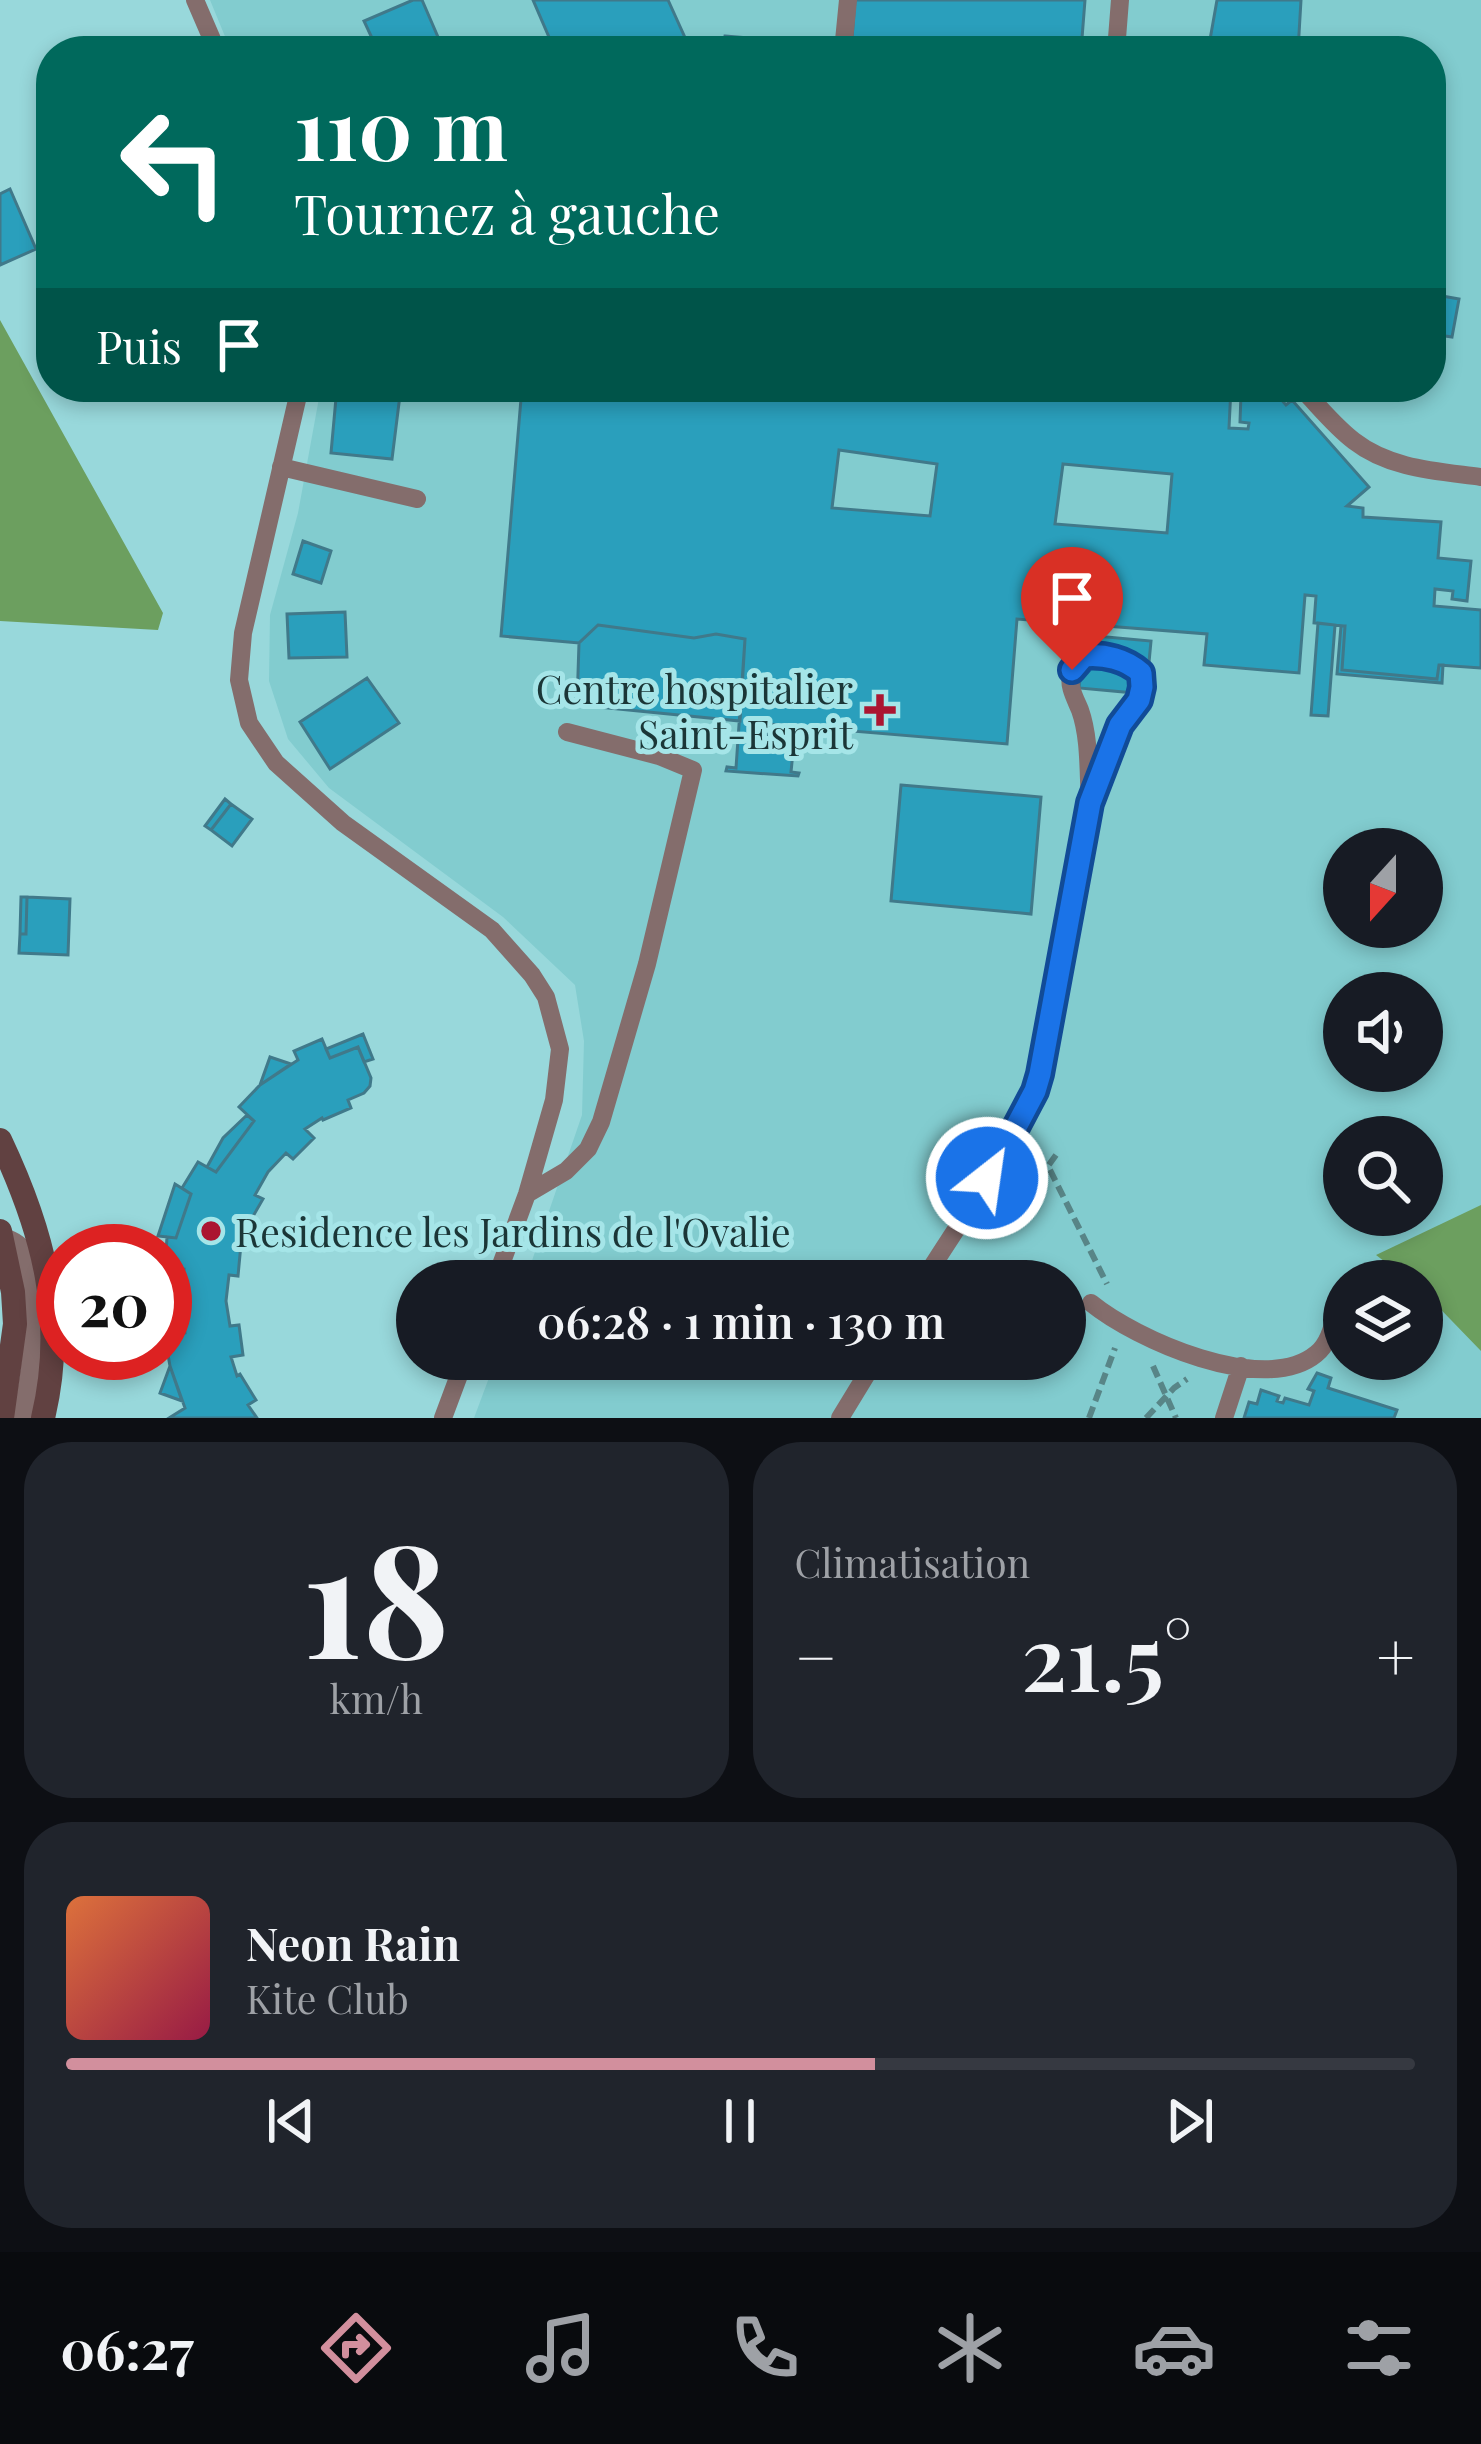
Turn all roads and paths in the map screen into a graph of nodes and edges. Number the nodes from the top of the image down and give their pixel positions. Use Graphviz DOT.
graph roads {
  1 [pos="195,0"];
  2 [pos="848,0"];
  3 [pos="1120,0"];
  4 [pos="211,36"];
  5 [pos="844,36"];
  6 [pos="1117,36"];
  7 [pos="296,402"];
  8 [pos="1315,402"];
  9 [pos="281,467"];
  10 [pos="1481,477"];
  11 [pos="417,499"];
  12 [pos="567,732"];
  13 [pos="1090,803"];
  14 [pos="0,1140"];
  15 [pos="527,1194"];
  16 [pos="2,1236"];
  17 [pos="503,1260"];
  18 [pos="936,1260"];
  19 [pos="1091,1303"];
  20 [pos="1323,1346"];
  21 [pos="1115,1348"];
  22 [pos="1133,1354"];
  23 [pos="1150,1361"];
  24 [pos="1241,1366"];
  25 [pos="457,1380"];
  26 [pos="863,1380"];
  27 [pos="1200,1382"];
  28 [pos="1166,1397"];
  29 [pos="2,1418"];
  30 [pos="26,1418"];
  31 [pos="46,1418"];
  32 [pos="443,1418"];
  33 [pos="840,1418"];
  34 [pos="1146,1418"];
  35 [pos="1176,1418"];
  36 [pos="1224,1418"];
  1 -- 4 [label="lane"];
  2 -- 5 [label="lane"];
  3 -- 6 [label="lane"];
  7 -- 9 [label="lane"];
  8 -- 10 [label="lane"];
  9 -- 11 [label="lane"];
  9 -- 15 [label="lane"];
  12 -- 15 [label="lane"];
  13 -- 13 [label="lane"];
  13 -- 18 [label="lane"];
  14 -- 31 [label="main road"];
  15 -- 17 [label="lane"];
  16 -- 29 [label="main road"];
  16 -- 30 [label="street"];
  19 -- 24 [label="lane"];
  20 -- 24 [label="lane"];
  21 -- 22 [label="path"];
  23 -- 28 [label="path"];
  24 -- 36 [label="lane"];
  25 -- 32 [label="lane"];
  26 -- 33 [label="lane"];
  27 -- 28 [label="path"];
  28 -- 34 [label="path"];
  28 -- 35 [label="path"];
}
